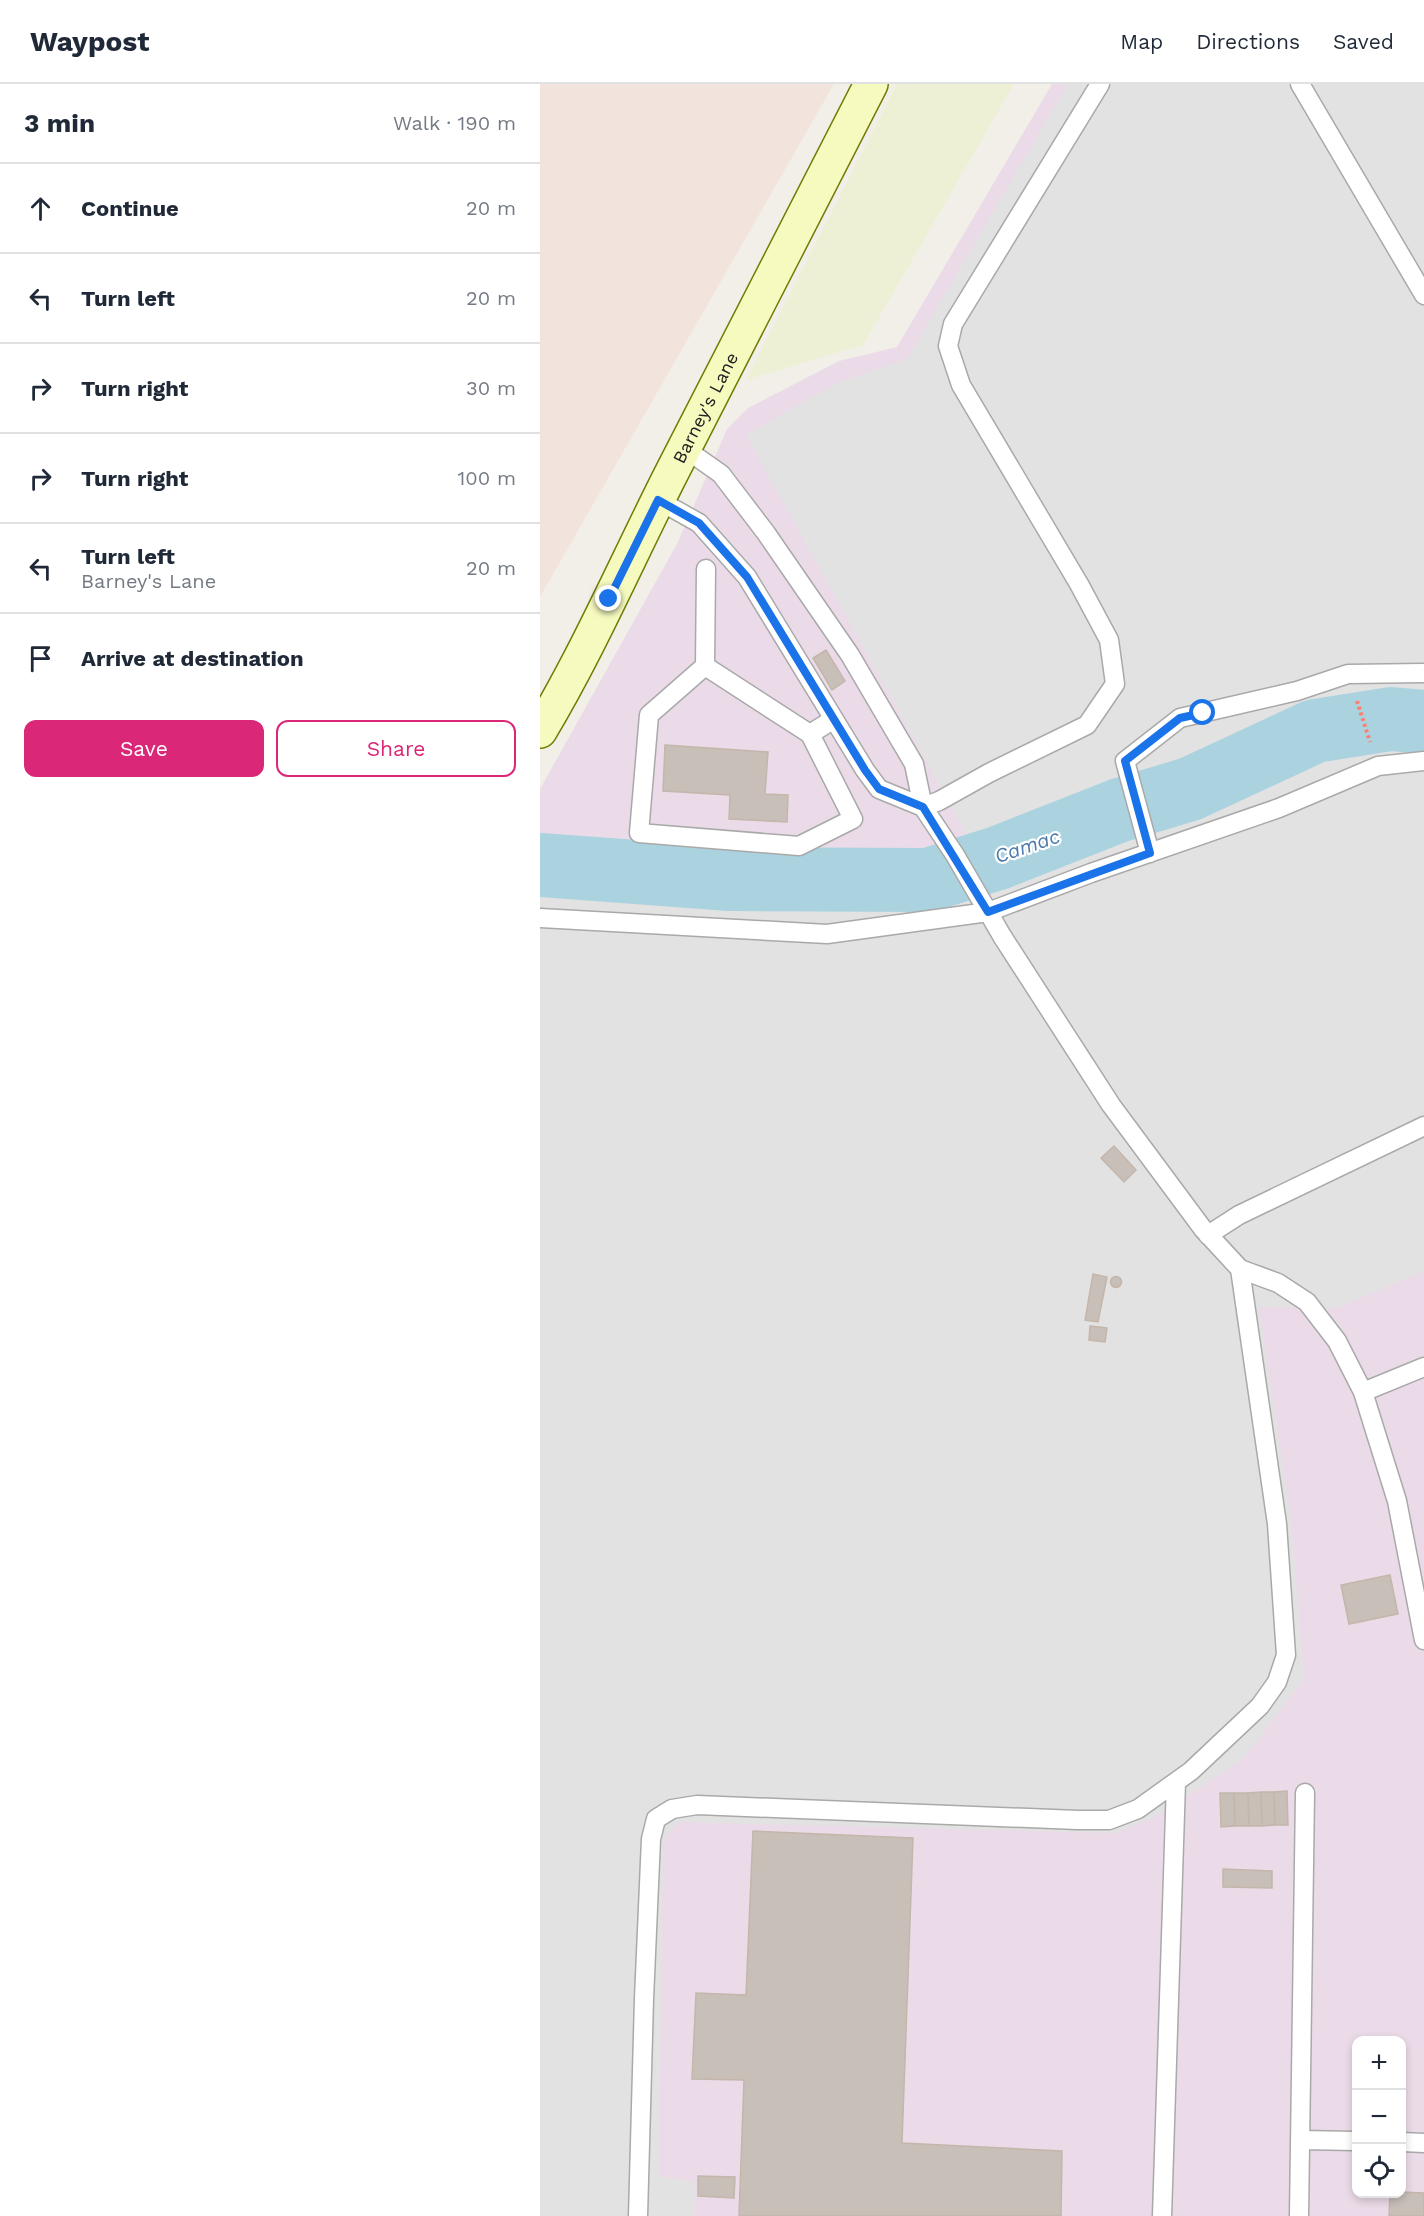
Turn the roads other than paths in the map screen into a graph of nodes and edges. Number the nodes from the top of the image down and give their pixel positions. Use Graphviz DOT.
graph roads {
  1 [pos="871,84"];
  2 [pos="1100,84"];
  3 [pos="1300,84"];
  4 [pos="1424,295"];
  5 [pos="684,448"];
  6 [pos="658,500"];
  7 [pos="706,569"];
  8 [pos="705,666"];
  9 [pos="1424,674"];
  10 [pos="834,719"];
  11 [pos="540,731"];
  12 [pos="810,734"];
  13 [pos="1424,761"];
  14 [pos="923,807"];
  15 [pos="1150,853"];
  16 [pos="988,912"];
  17 [pos="540,918"];
  18 [pos="1424,1126"];
  19 [pos="1208,1235"];
  20 [pos="1240,1269"];
  21 [pos="1424,1367"];
  22 [pos="1363,1392"];
  23 [pos="1424,1640"];
  24 [pos="1176,1782"];
  25 [pos="1305,1793"];
  26 [pos="1300,2140"];
  27 [pos="1352,2141"];
  28 [pos="1406,2142"];
  29 [pos="1424,2143"];
  30 [pos="638,2216"];
  31 [pos="1162,2216"];
  32 [pos="1299,2216"];
  1 -- 5 [label="street, Barney's Lane"];
  2 -- 14 [label="lane"];
  3 -- 4 [label="lane"];
  5 -- 6 [label="street, Barney's Lane"];
  5 -- 14 [label="lane"];
  6 -- 10 [label="lane"];
  6 -- 11 [label="street, Barney's Lane"];
  7 -- 8 [label="lane"];
  8 -- 12 [label="lane"];
  8 -- 12 [label="lane"];
  9 -- 15 [label="lane"];
  10 -- 12 [label="lane"];
  10 -- 14 [label="lane"];
  13 -- 15 [label="lane"];
  14 -- 16 [label="lane"];
  15 -- 16 [label="lane"];
  16 -- 17 [label="lane"];
  16 -- 19 [label="lane"];
  18 -- 19 [label="lane"];
  19 -- 20 [label="lane"];
  20 -- 22 [label="lane"];
  20 -- 24 [label="lane"];
  21 -- 22 [label="lane"];
  22 -- 23 [label="lane"];
  24 -- 30 [label="lane"];
  24 -- 31 [label="lane"];
  25 -- 26 [label="lane"];
  26 -- 27 [label="lane"];
  26 -- 32 [label="lane"];
  28 -- 29 [label="lane"];
}
